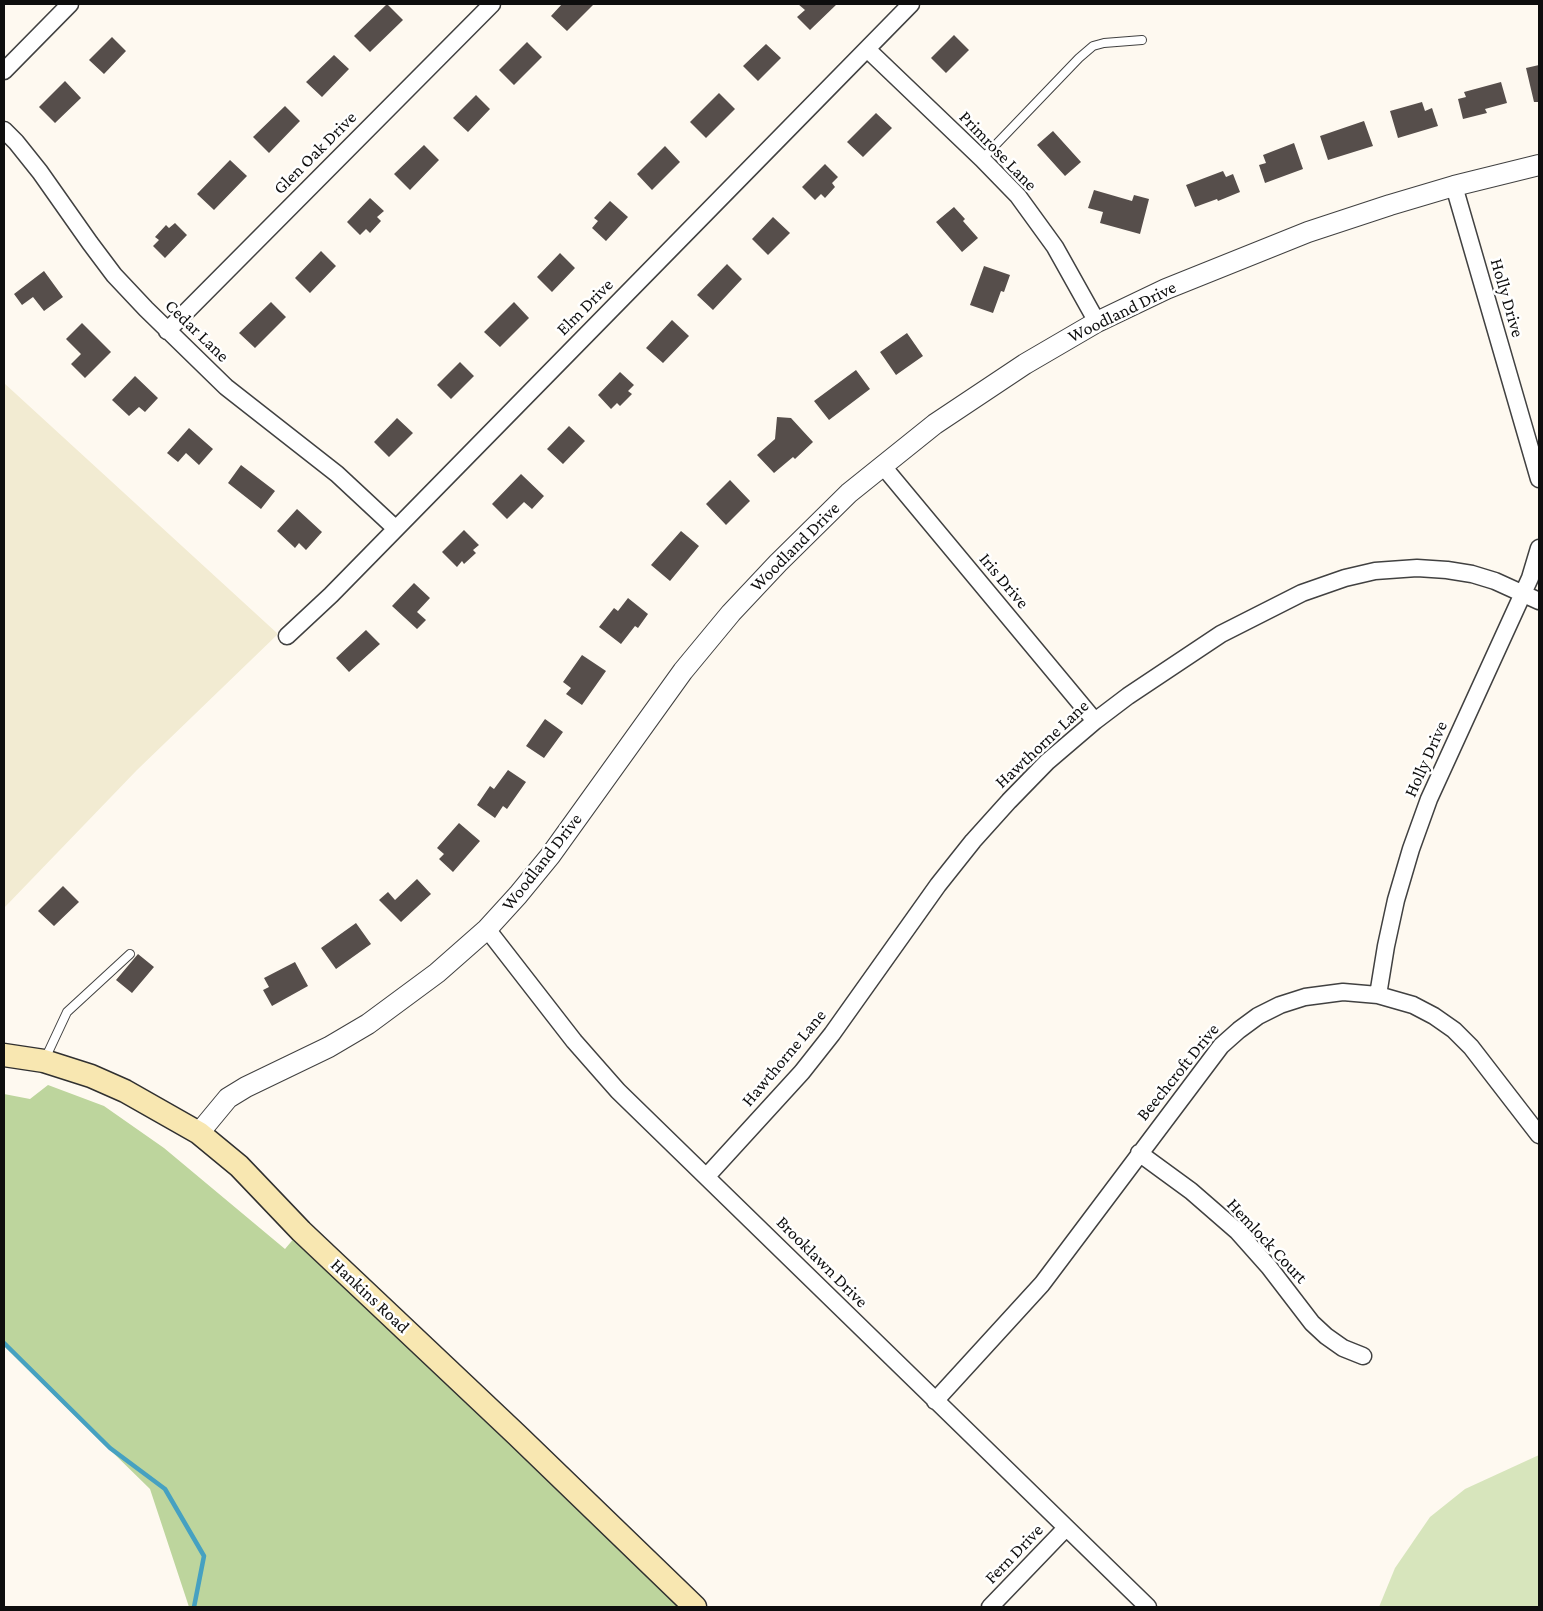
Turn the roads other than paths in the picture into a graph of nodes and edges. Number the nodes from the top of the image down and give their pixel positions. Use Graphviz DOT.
graph roads {
  1 [pos="70,4"];
  2 [pos="492,4"];
  3 [pos="911,4"];
  4 [pos="1142,40"];
  5 [pos="867,49"];
  6 [pos="4,71"];
  7 [pos="4,130"];
  8 [pos="982,159"];
  9 [pos="1539,165"];
  10 [pos="1454,186"];
  11 [pos="1097,322"];
  12 [pos="167,331"];
  13 [pos="882,465"];
  14 [pos="1539,479"];
  15 [pos="395,528"];
  16 [pos="1539,548"];
  17 [pos="1522,593"];
  18 [pos="1539,601"];
  19 [pos="287,636"];
  20 [pos="1095,721"];
  21 [pos="487,929"];
  22 [pos="130,954"];
  23 [pos="1378,995"];
  24 [pos="4,1055"];
  25 [pos="44,1061"];
  26 [pos="199,1133"];
  27 [pos="1539,1135"];
  28 [pos="1139,1153"];
  29 [pos="707,1176"];
  30 [pos="1363,1356"];
  31 [pos="935,1401"];
  32 [pos="1066,1528"];
  33 [pos="695,1607"];
  34 [pos="990,1607"];
  35 [pos="1148,1607"];
  1 -- 6 [label="street"];
  2 -- 12 [label="street, Glen Oak Drive"];
  3 -- 5 [label="street, Elm Drive"];
  4 -- 8 [label="lane"];
  5 -- 8 [label="street, Primrose Lane"];
  5 -- 15 [label="street, Elm Drive"];
  7 -- 12 [label="street, Cedar Lane"];
  8 -- 11 [label="street, Primrose Lane"];
  9 -- 10 [label="street, Woodland Drive"];
  10 -- 11 [label="street, Woodland Drive"];
  10 -- 14 [label="street, Holly Drive"];
  11 -- 13 [label="street, Woodland Drive"];
  12 -- 15 [label="street, Cedar Lane"];
  13 -- 20 [label="street, Iris Drive"];
  13 -- 21 [label="street, Woodland Drive"];
  15 -- 19 [label="street, Elm Drive"];
  16 -- 17 [label="street, Holly Drive"];
  17 -- 18 [label="street, Hawthorne Lane"];
  17 -- 20 [label="street, Hawthorne Lane"];
  17 -- 23 [label="street, Holly Drive"];
  20 -- 29 [label="street, Hawthorne Lane"];
  21 -- 26 [label="street, Woodland Drive"];
  21 -- 29 [label="street, Brooklawn Drive"];
  22 -- 25 [label="lane"];
  23 -- 27 [label="street, Beechcroft Drive"];
  23 -- 28 [label="street, Beechcroft Drive"];
  24 -- 25 [label="main road, Hankins Road"];
  25 -- 26 [label="main road, Hankins Road"];
  26 -- 33 [label="main road, Hankins Road"];
  28 -- 30 [label="street, Hemlock Court"];
  28 -- 31 [label="street, Beechcroft Drive"];
  29 -- 31 [label="street, Brooklawn Drive"];
  31 -- 32 [label="street, Brooklawn Drive"];
  32 -- 34 [label="street, Fern Drive"];
  32 -- 35 [label="street, Brooklawn Drive"];
}
